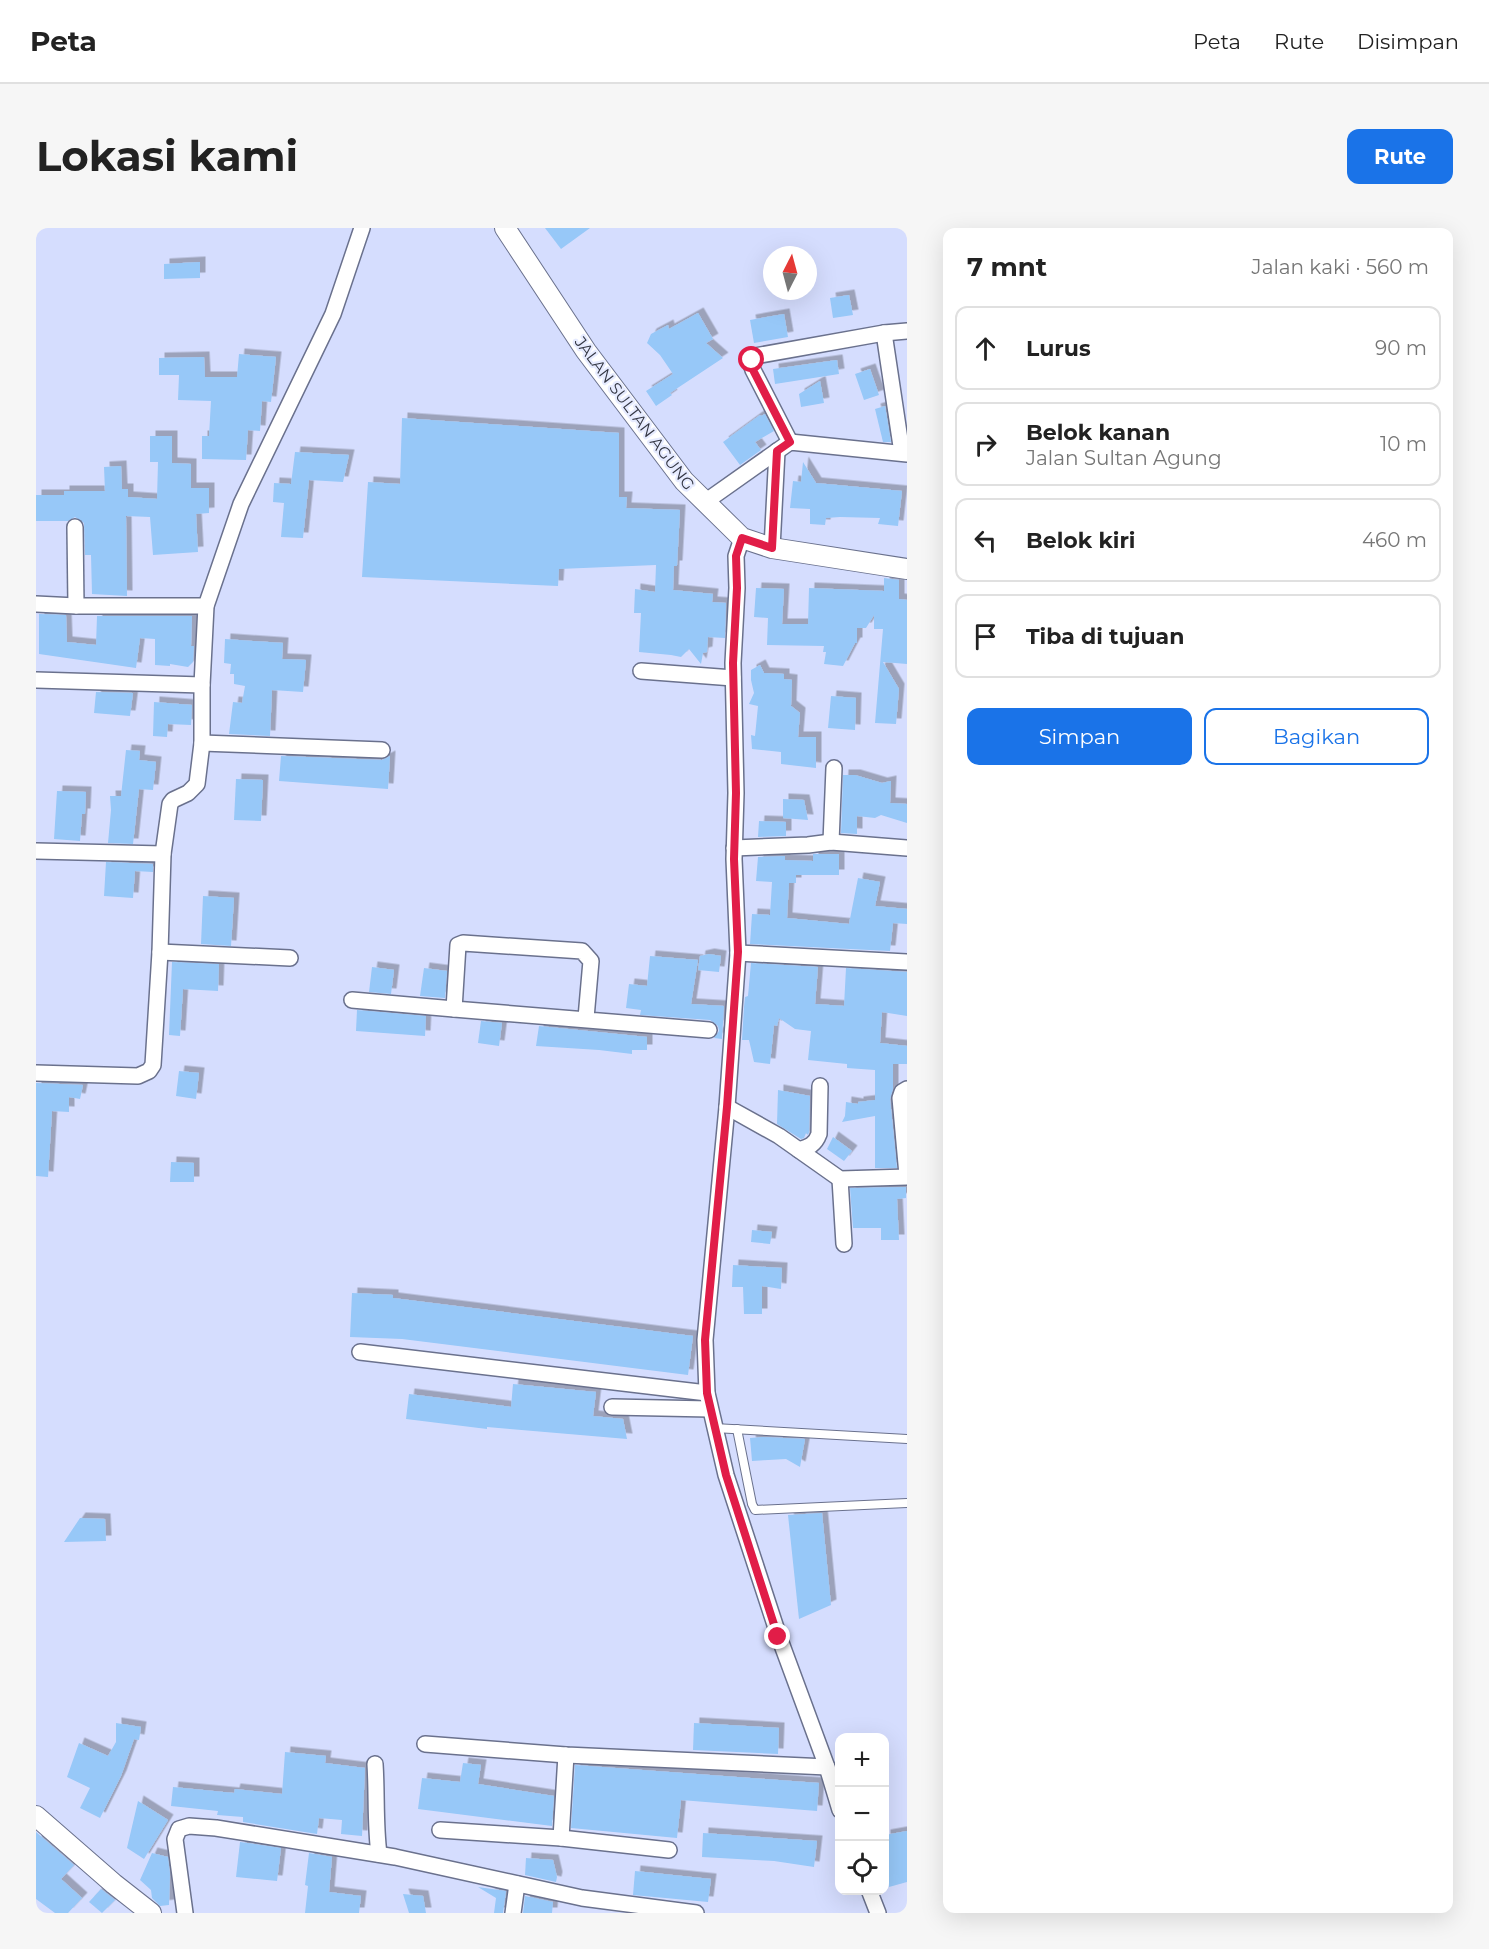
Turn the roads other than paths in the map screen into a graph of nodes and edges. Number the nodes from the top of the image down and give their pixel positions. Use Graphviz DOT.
graph roads {
  1 [pos="362,228"];
  2 [pos="506,228"];
  3 [pos="907,331"];
  4 [pos="884,333"];
  5 [pos="790,442"];
  6 [pos="777,451"];
  7 [pos="905,453"];
  8 [pos="705,502"];
  9 [pos="75,527"];
  10 [pos="742,538"];
  11 [pos="772,548"];
  12 [pos="907,568"];
  13 [pos="36,604"];
  14 [pos="76,606"];
  15 [pos="206,606"];
  16 [pos="641,671"];
  17 [pos="733,678"];
  18 [pos="36,680"];
  19 [pos="201,685"];
  20 [pos="201,743"];
  21 [pos="382,750"];
  22 [pos="834,768"];
  23 [pos="831,842"];
  24 [pos="735,848"];
  25 [pos="907,848"];
  26 [pos="36,851"];
  27 [pos="163,854"];
  28 [pos="160,952"];
  29 [pos="738,952"];
  30 [pos="290,958"];
  31 [pos="907,962"];
  32 [pos="352,1000"];
  33 [pos="454,1009"];
  34 [pos="586,1018"];
  35 [pos="720,1031"];
  36 [pos="36,1073"];
  37 [pos="820,1086"];
  38 [pos="907,1089"];
  39 [pos="727,1107"];
  40 [pos="799,1150"];
  41 [pos="907,1176"];
  42 [pos="840,1179"];
  43 [pos="844,1244"];
  44 [pos="360,1352"];
  45 [pos="707,1393"];
  46 [pos="612,1407"];
  47 [pos="710,1409"];
  48 [pos="714,1428"];
  49 [pos="737,1429"];
  50 [pos="907,1439"];
  51 [pos="907,1503"];
  52 [pos="426,1744"];
  53 [pos="567,1755"];
  54 [pos="375,1764"];
  55 [pos="827,1767"];
  56 [pos="835,1793"];
  57 [pos="36,1816"];
  58 [pos="440,1830"];
  59 [pos="561,1838"];
  60 [pos="669,1850"];
  61 [pos="379,1854"];
  62 [pos="517,1884"];
  63 [pos="871,1895"];
  64 [pos="151,1913"];
  65 [pos="185,1913"];
  66 [pos="513,1913"];
  67 [pos="696,1913"];
  68 [pos="878,1913"];
  1 -- 15 [label="street"];
  2 -- 8 [label="street, JALAN SULTAN AGUNG"];
  3 -- 4 [label="street"];
  4 -- 5 [label="street"];
  4 -- 7 [label="street"];
  5 -- 6 [label="street"];
  5 -- 7 [label="street"];
  6 -- 8 [label="street"];
  6 -- 11 [label="street"];
  8 -- 10 [label="street, JALAN SULTAN AGUNG"];
  9 -- 14 [label="street"];
  10 -- 11 [label="street, JALAN SULTAN AGUNG"];
  10 -- 17 [label="street"];
  11 -- 12 [label="street, JALAN SULTAN AGUNG"];
  13 -- 14 [label="street"];
  14 -- 15 [label="street"];
  15 -- 19 [label="street"];
  16 -- 17 [label="street"];
  17 -- 24 [label="street"];
  18 -- 19 [label="street"];
  19 -- 20 [label="street"];
  20 -- 21 [label="street"];
  20 -- 27 [label="street"];
  22 -- 23 [label="street"];
  23 -- 24 [label="street"];
  23 -- 25 [label="street"];
  24 -- 29 [label="street"];
  26 -- 27 [label="street"];
  27 -- 28 [label="street"];
  28 -- 30 [label="street"];
  28 -- 36 [label="street"];
  29 -- 31 [label="street"];
  29 -- 35 [label="street"];
  32 -- 33 [label="street"];
  33 -- 34 [label="street"];
  33 -- 34 [label="street"];
  34 -- 35 [label="street"];
  35 -- 39 [label="street"];
  37 -- 40 [label="street"];
  38 -- 41 [label="street"];
  39 -- 40 [label="street"];
  39 -- 45 [label="street"];
  40 -- 42 [label="street"];
  41 -- 42 [label="street"];
  42 -- 43 [label="street"];
  44 -- 45 [label="street"];
  45 -- 47 [label="street"];
  46 -- 47 [label="street"];
  47 -- 48 [label="street"];
  48 -- 49 [label="lane"];
  48 -- 55 [label="street"];
  49 -- 50 [label="lane"];
  49 -- 51 [label="lane"];
  52 -- 53 [label="street"];
  53 -- 55 [label="street"];
  53 -- 59 [label="street"];
  54 -- 61 [label="street"];
  55 -- 56 [label="street"];
  57 -- 64 [label="street"];
  58 -- 59 [label="street"];
  59 -- 60 [label="street"];
  61 -- 62 [label="street"];
  61 -- 65 [label="street"];
  62 -- 66 [label="street"];
  62 -- 67 [label="street"];
  63 -- 68 [label="street"];
}
